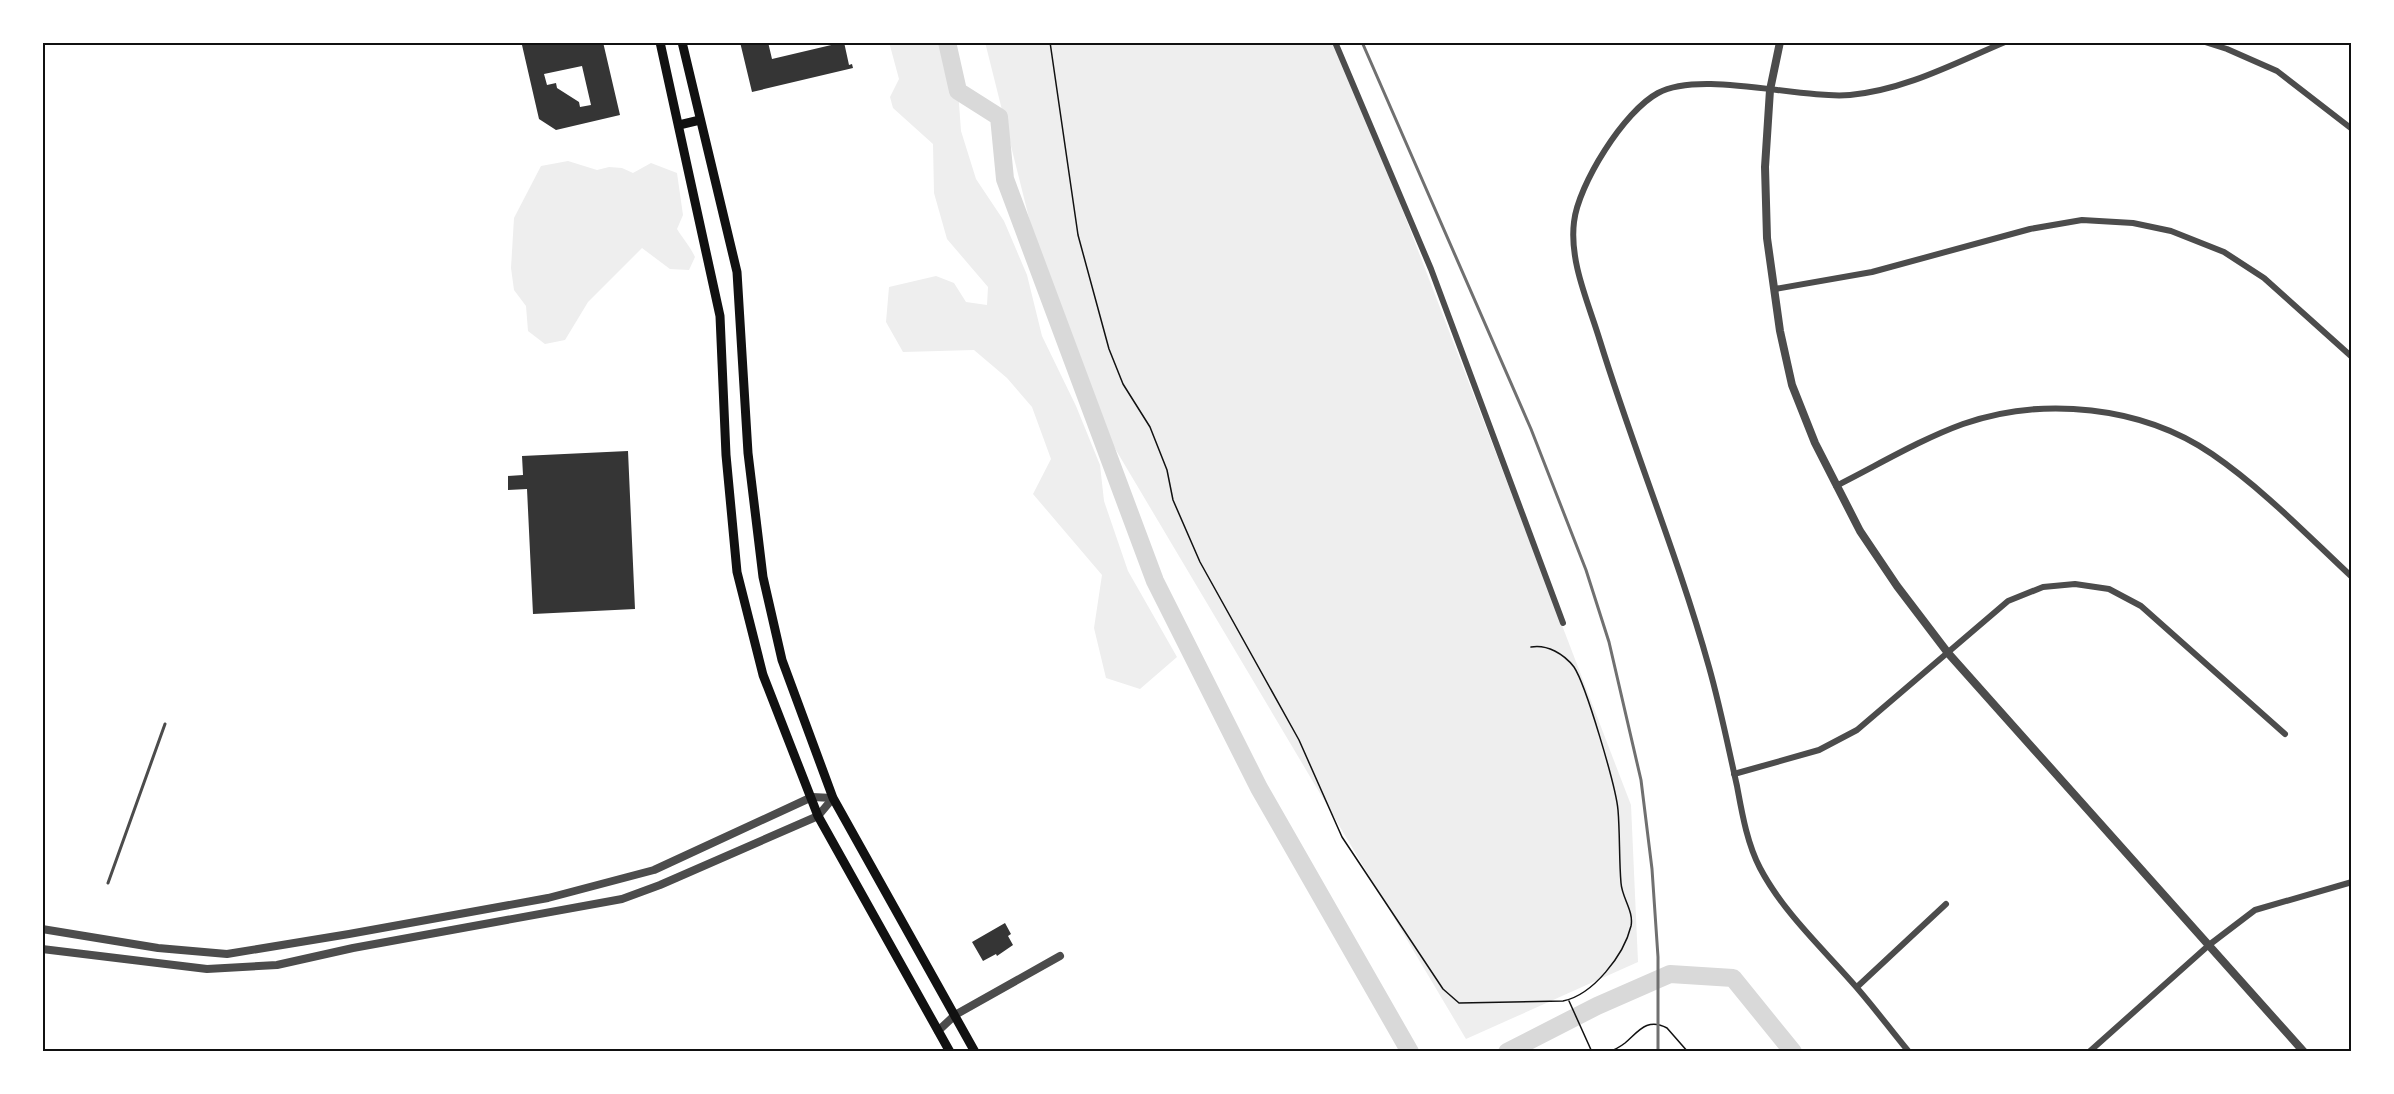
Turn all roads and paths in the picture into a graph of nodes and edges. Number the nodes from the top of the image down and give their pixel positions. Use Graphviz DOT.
graph roads {
  1 [pos="660,42"];
  2 [pos="682,42"];
  3 [pos="1050,42"];
  4 [pos="1335,42"];
  5 [pos="1780,42"];
  6 [pos="2005,42"];
  7 [pos="2205,42"];
  8 [pos="1770,90"];
  9 [pos="700,120"];
  10 [pos="679,125"];
  11 [pos="2352,129"];
  12 [pos="1775,289"];
  13 [pos="2352,357"];
  14 [pos="1836,486"];
  15 [pos="2352,577"];
  16 [pos="1563,623"];
  17 [pos="1531,647"];
  18 [pos="1948,653"];
  19 [pos="165,724"];
  20 [pos="2285,734"];
  21 [pos="1734,774"];
  22 [pos="812,797"];
  23 [pos="833,798"];
  24 [pos="818,816"];
  25 [pos="654,870"];
  26 [pos="108,882"];
  27 [pos="2352,882"];
  28 [pos="660,885"];
  29 [pos="548,898"];
  30 [pos="1946,904"];
  31 [pos="549,911"];
  32 [pos="42,929"];
  33 [pos="349,934"];
  34 [pos="88,938"];
  35 [pos="2209,945"];
  36 [pos="352,948"];
  37 [pos="42,949"];
  38 [pos="83,954"];
  39 [pos="227,954"];
  40 [pos="1060,956"];
  41 [pos="226,969"];
  42 [pos="1857,987"];
  43 [pos="1569,999"];
  44 [pos="955,1015"];
  45 [pos="938,1030"];
  46 [pos="1591,1051"];
  47 [pos="950,1052"];
  48 [pos="975,1052"];
  49 [pos="1608,1052"];
  50 [pos="1688,1052"];
  51 [pos="1909,1052"];
  52 [pos="2089,1052"];
  53 [pos="2304,1052"];
  1 -- 10 [label="main road"];
  2 -- 9 [label="main road"];
  3 -- 43 [label="path"];
  4 -- 16 [label="street"];
  5 -- 8 [label="street"];
  6 -- 8 [label="street"];
  7 -- 11 [label="street"];
  8 -- 12 [label="street"];
  8 -- 21 [label="street"];
  9 -- 10 [label="main road"];
  9 -- 23 [label="main road"];
  10 -- 22 [label="main road"];
  12 -- 13 [label="street"];
  12 -- 14 [label="street"];
  14 -- 15 [label="street"];
  14 -- 18 [label="street"];
  17 -- 43 [label="path"];
  18 -- 20 [label="street"];
  18 -- 21 [label="street"];
  18 -- 35 [label="street"];
  19 -- 26 [label="lane"];
  21 -- 42 [label="street"];
  22 -- 23 [label="street"];
  22 -- 24 [label="main road"];
  22 -- 25 [label="street"];
  23 -- 24 [label="street"];
  23 -- 44 [label="main road"];
  24 -- 28 [label="street"];
  24 -- 45 [label="main road"];
  25 -- 28 [label="street"];
  25 -- 29 [label="street"];
  27 -- 35 [label="street"];
  28 -- 31 [label="street"];
  29 -- 31 [label="street"];
  29 -- 33 [label="street"];
  30 -- 42 [label="street"];
  31 -- 36 [label="street"];
  32 -- 34 [label="street"];
  33 -- 36 [label="street"];
  33 -- 39 [label="street"];
  34 -- 38 [label="street"];
  34 -- 39 [label="street"];
  35 -- 52 [label="street"];
  35 -- 53 [label="street"];
  36 -- 41 [label="street"];
  37 -- 38 [label="street"];
  38 -- 41 [label="street"];
  39 -- 41 [label="street"];
  40 -- 44 [label="street"];
  42 -- 51 [label="street"];
  43 -- 46 [label="path"];
  44 -- 45 [label="street"];
  44 -- 48 [label="main road"];
  45 -- 47 [label="main road"];
  49 -- 50 [label="path"];
}
